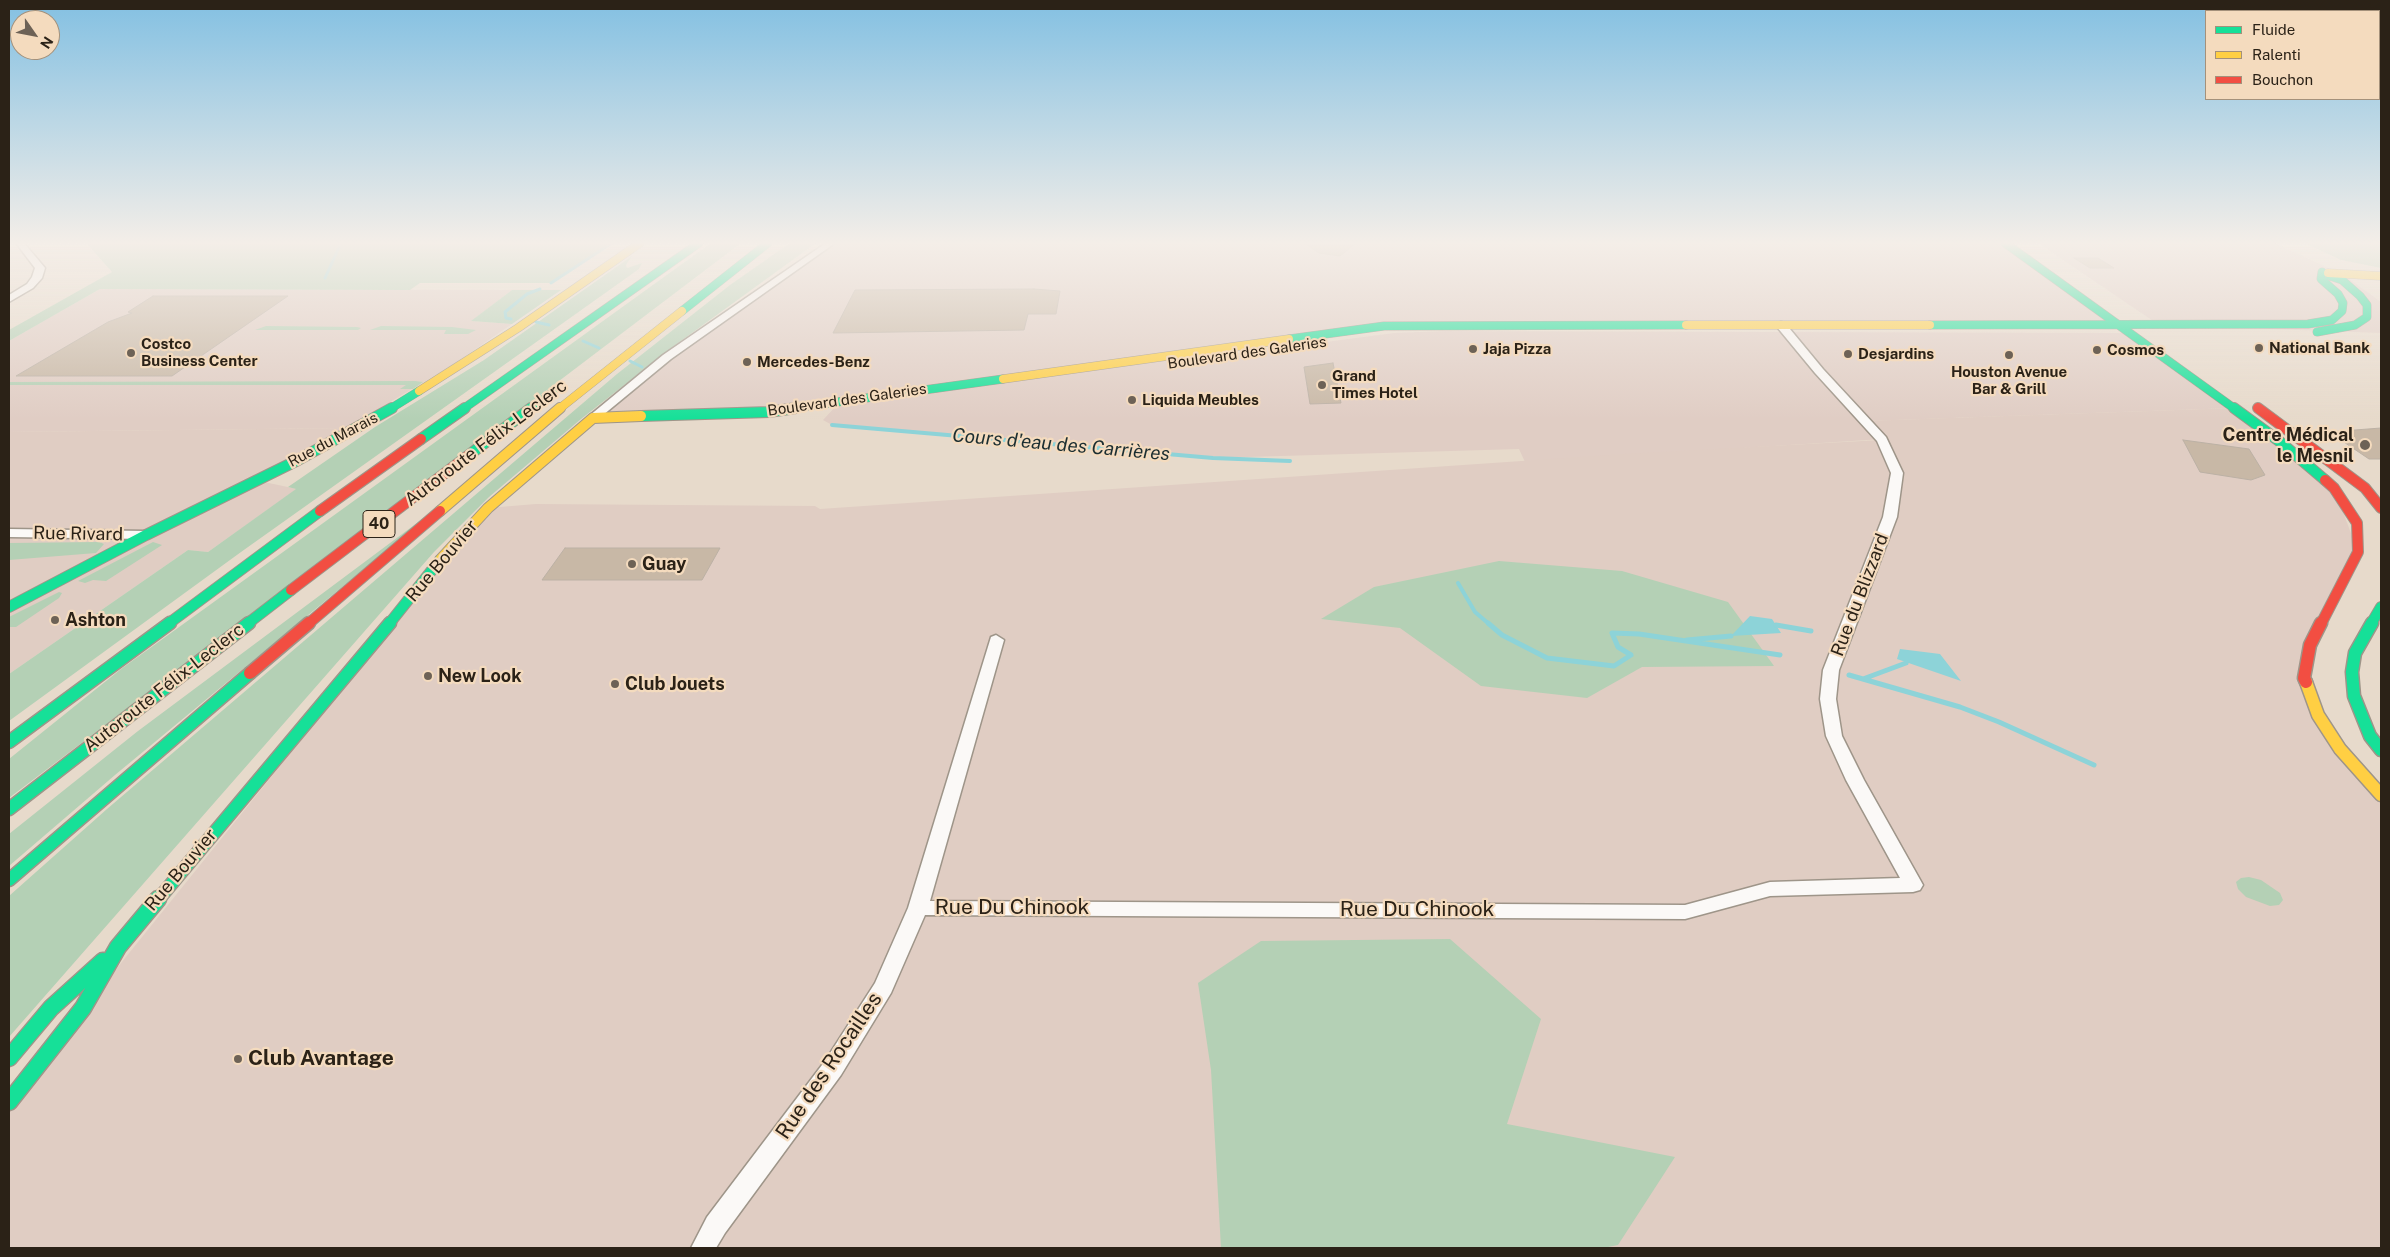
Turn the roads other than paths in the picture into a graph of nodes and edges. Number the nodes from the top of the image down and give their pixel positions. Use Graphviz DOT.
graph roads {
  1 [pos="556,302"];
  2 [pos="615,302"];
  3 [pos="693,302"];
  4 [pos="747,302"];
  5 [pos="2086,302"];
  6 [pos="2100,302"];
  7 [pos="2342,302"];
  8 [pos="2364,302"];
  9 [pos="2119,326"];
  10 [pos="1784,329"];
  11 [pos="2140,331"];
  12 [pos="2164,343"];
  13 [pos="560,387"];
  14 [pos="578,393"];
  15 [pos="2250,402"];
  16 [pos="599,418"];
  17 [pos="444,492"];
  18 [pos="2381,508"];
  19 [pos="9,534"];
  20 [pos="146,535"];
  21 [pos="2381,607"];
  22 [pos="9,608"];
  23 [pos="996,640"];
  24 [pos="190,684"];
  25 [pos="9,742"];
  26 [pos="2381,750"];
  27 [pos="2381,796"];
  28 [pos="9,809"];
  29 [pos="9,821"];
  30 [pos="9,880"];
  31 [pos="1913,885"];
  32 [pos="918,908"];
  33 [pos="118,947"];
  34 [pos="9,1058"];
  35 [pos="9,1102"];
  36 [pos="703,1248"];
  1 -- 20 [label="main road, Rue du Marais"];
  2 -- 25 [label="main road, 40"];
  3 -- 14 [label="main road"];
  4 -- 16 [label="street, Rue Bouvier"];
  5 -- 9 [label="main road"];
  6 -- 11 [label="main road"];
  7 -- 11 [label="main road, Boulevard des Galeries"];
  8 -- 11 [label="main road, Boulevard des Galeries"];
  9 -- 10 [label="main road, Boulevard des Galeries"];
  9 -- 11 [label="main road, Boulevard des Galeries"];
  10 -- 11 [label="main road, Boulevard des Galeries"];
  10 -- 16 [label="main road, Boulevard des Galeries"];
  10 -- 31 [label="street, Rue du Blizzard"];
  11 -- 12 [label="main road"];
  11 -- 27 [label="main road"];
  13 -- 28 [label="main road, Autoroute Félix-Leclerc / 40"];
  14 -- 17 [label="main road"];
  14 -- 30 [label="main road"];
  15 -- 18 [label="main road"];
  16 -- 33 [label="main road, Rue Bouvier"];
  19 -- 20 [label="street, Rue Rivard"];
  20 -- 22 [label="main road, Rue du Marais"];
  21 -- 26 [label="main road"];
  23 -- 32 [label="street, Rue des Rocailles"];
  24 -- 29 [label="main road"];
  31 -- 32 [label="street, Rue Du Chinook"];
  32 -- 36 [label="street, Rue des Rocailles"];
  33 -- 34 [label="main road, Rue Bouvier"];
  33 -- 35 [label="main road, Rue Bouvier"];
}
